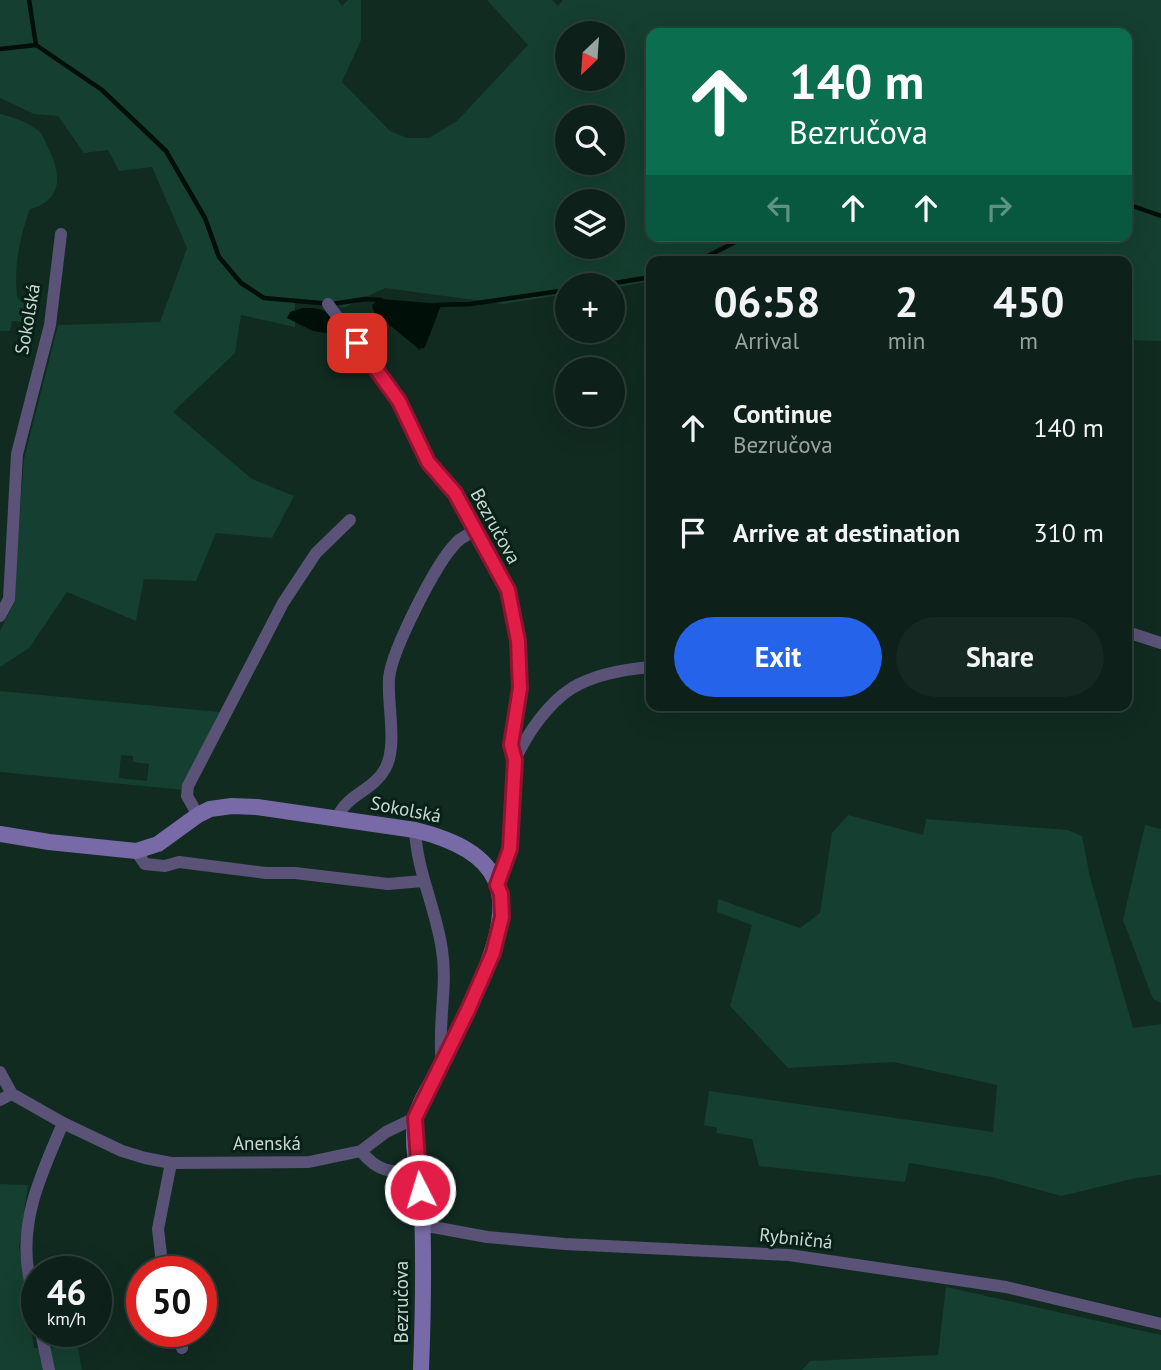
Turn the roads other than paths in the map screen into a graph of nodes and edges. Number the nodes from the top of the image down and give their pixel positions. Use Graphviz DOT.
graph roads {
  1 [pos="61,234"];
  2 [pos="328,304"];
  3 [pos="351,520"];
  4 [pos="474,531"];
  5 [pos="0,616"];
  6 [pos="1132,634"];
  7 [pos="1161,643"];
  8 [pos="646,668"];
  9 [pos="515,760"];
  10 [pos="198,815"];
  11 [pos="337,818"];
  12 [pos="415,830"];
  13 [pos="0,834"];
  14 [pos="135,851"];
  15 [pos="423,881"];
  16 [pos="497,885"];
  17 [pos="502,917"];
  18 [pos="442,1063"];
  19 [pos="0,1072"];
  20 [pos="6,1097"];
  21 [pos="415,1118"];
  22 [pos="63,1123"];
  23 [pos="361,1151"];
  24 [pos="171,1163"];
  25 [pos="418,1172"];
  26 [pos="422,1224"];
  27 [pos="27,1256"];
  28 [pos="161,1256"];
  29 [pos="1161,1324"];
  30 [pos="44,1347"];
  31 [pos="49,1370"];
  32 [pos="422,1370"];
  1 -- 5 [label="street, Sokolská"];
  2 -- 4 [label="street, Bezručova"];
  3 -- 10 [label="street"];
  4 -- 9 [label="street, Bezručova"];
  4 -- 11 [label="street, Sokolská"];
  6 -- 7 [label="street"];
  8 -- 9 [label="street"];
  9 -- 16 [label="street, Bezručova"];
  10 -- 11 [label="main road, Sokolská"];
  10 -- 14 [label="main road, Sokolská"];
  11 -- 12 [label="main road, Sokolská"];
  12 -- 15 [label="street"];
  12 -- 16 [label="main road, Sokolská"];
  13 -- 14 [label="main road, Sokolská"];
  14 -- 15 [label="street"];
  15 -- 18 [label="street"];
  16 -- 17 [label="main road, Sokolská"];
  17 -- 18 [label="main road, Bezručova"];
  18 -- 21 [label="main road, Bezručova"];
  19 -- 20 [label="street"];
  20 -- 22 [label="street, Anenská"];
  21 -- 23 [label="street, Anenská"];
  21 -- 25 [label="main road, Bezručova"];
  22 -- 24 [label="street, Anenská"];
  22 -- 27 [label="street"];
  23 -- 24 [label="street, Anenská"];
  23 -- 25 [label="street"];
  24 -- 28 [label="street"];
  25 -- 26 [label="main road, Bezručova"];
  26 -- 29 [label="street, Rybničná"];
  26 -- 32 [label="main road, Bezručova"];
  30 -- 31 [label="street"];
}
